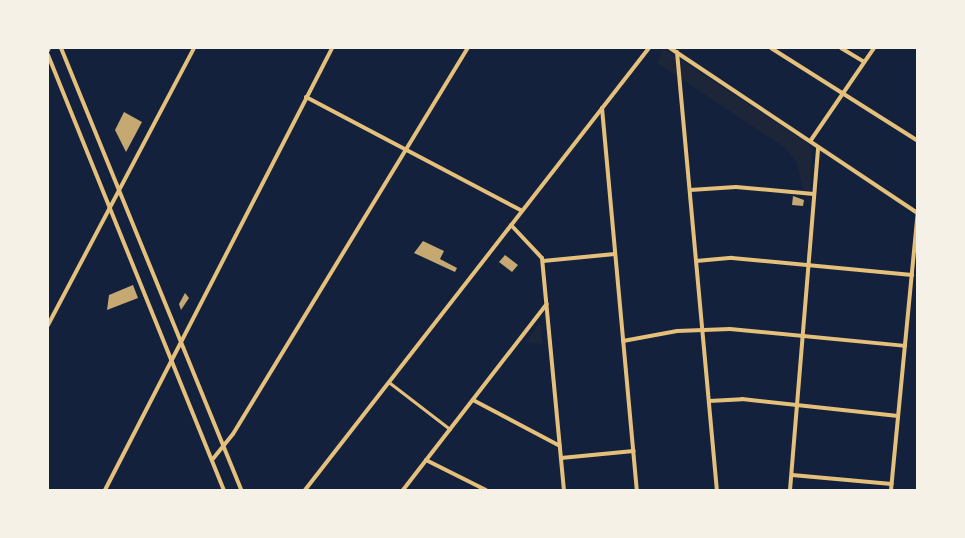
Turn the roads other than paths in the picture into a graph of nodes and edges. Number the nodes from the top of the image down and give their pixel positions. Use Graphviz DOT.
graph roads {
  1 [pos="61,48"];
  2 [pos="194,48"];
  3 [pos="332,48"];
  4 [pos="468,48"];
  5 [pos="649,48"];
  6 [pos="670,48"];
  7 [pos="771,48"];
  8 [pos="781,48"];
  9 [pos="841,48"];
  10 [pos="874,48"];
  11 [pos="677,52"];
  12 [pos="778,52"];
  13 [pos="48,54"];
  14 [pos="864,62"];
  15 [pos="844,94"];
  16 [pos="306,97"];
  17 [pos="602,108"];
  18 [pos="811,140"];
  19 [pos="918,141"];
  20 [pos="818,147"];
  21 [pos="406,150"];
  22 [pos="119,190"];
  23 [pos="690,190"];
  24 [pos="814,194"];
  25 [pos="109,208"];
  26 [pos="522,211"];
  27 [pos="918,213"];
  28 [pos="511,225"];
  29 [pos="615,254"];
  30 [pos="543,261"];
  31 [pos="696,261"];
  32 [pos="808,267"];
  33 [pos="912,275"];
  34 [pos="547,304"];
  35 [pos="48,325"];
  36 [pos="702,330"];
  37 [pos="803,336"];
  38 [pos="624,341"];
  39 [pos="181,342"];
  40 [pos="905,346"];
  41 [pos="171,361"];
  42 [pos="389,382"];
  43 [pos="473,400"];
  44 [pos="709,401"];
  45 [pos="797,406"];
  46 [pos="898,416"];
  47 [pos="450,429"];
  48 [pos="560,446"];
  49 [pos="223,447"];
  50 [pos="634,451"];
  51 [pos="561,458"];
  52 [pos="212,460"];
  53 [pos="426,460"];
  54 [pos="792,475"];
  55 [pos="892,484"];
  56 [pos="105,490"];
  57 [pos="224,490"];
  58 [pos="241,490"];
  59 [pos="305,490"];
  60 [pos="402,490"];
  61 [pos="486,490"];
  62 [pos="564,490"];
  63 [pos="637,490"];
  64 [pos="717,490"];
  65 [pos="790,490"];
  66 [pos="891,490"];
  1 -- 22 [label="street"];
  2 -- 22 [label="street"];
  3 -- 16 [label="street"];
  4 -- 21 [label="street"];
  5 -- 17 [label="street"];
  6 -- 11 [label="street"];
  7 -- 12 [label="street"];
  8 -- 12 [label="street"];
  9 -- 14 [label="street"];
  10 -- 14 [label="street"];
  11 -- 18 [label="street"];
  11 -- 23 [label="street"];
  12 -- 15 [label="street"];
  13 -- 25 [label="street"];
  14 -- 15 [label="street"];
  15 -- 18 [label="street"];
  15 -- 19 [label="street"];
  16 -- 21 [label="street"];
  16 -- 39 [label="street"];
  17 -- 26 [label="street"];
  17 -- 29 [label="street"];
  18 -- 20 [label="street"];
  20 -- 24 [label="street"];
  20 -- 27 [label="street"];
  21 -- 26 [label="street"];
  21 -- 49 [label="street"];
  22 -- 25 [label="street"];
  22 -- 39 [label="street"];
  23 -- 24 [label="street"];
  23 -- 31 [label="street"];
  24 -- 32 [label="street"];
  25 -- 35 [label="street"];
  25 -- 41 [label="street"];
  26 -- 28 [label="street"];
  27 -- 33 [label="street"];
  28 -- 30 [label="street"];
  28 -- 42 [label="street"];
  29 -- 30 [label="street"];
  29 -- 38 [label="street"];
  30 -- 34 [label="street"];
  31 -- 32 [label="street"];
  31 -- 36 [label="street"];
  32 -- 33 [label="street"];
  32 -- 37 [label="street"];
  33 -- 40 [label="street"];
  34 -- 43 [label="street"];
  34 -- 48 [label="street"];
  36 -- 37 [label="street"];
  36 -- 38 [label="street"];
  36 -- 44 [label="street"];
  37 -- 40 [label="street"];
  37 -- 45 [label="street"];
  38 -- 50 [label="street"];
  39 -- 41 [label="street"];
  39 -- 49 [label="street"];
  40 -- 46 [label="street"];
  41 -- 52 [label="street"];
  41 -- 56 [label="street"];
  42 -- 47 [label="street"];
  42 -- 59 [label="street"];
  43 -- 47 [label="street"];
  43 -- 48 [label="street"];
  44 -- 45 [label="street"];
  44 -- 64 [label="street"];
  45 -- 46 [label="street"];
  45 -- 54 [label="street"];
  46 -- 55 [label="street"];
  47 -- 53 [label="street"];
  48 -- 51 [label="street"];
  49 -- 52 [label="street"];
  49 -- 58 [label="street"];
  50 -- 51 [label="street"];
  50 -- 63 [label="street"];
  51 -- 62 [label="street"];
  52 -- 57 [label="street"];
  53 -- 60 [label="street"];
  53 -- 61 [label="street"];
  54 -- 55 [label="street"];
  54 -- 65 [label="street"];
  55 -- 66 [label="street"];
}
